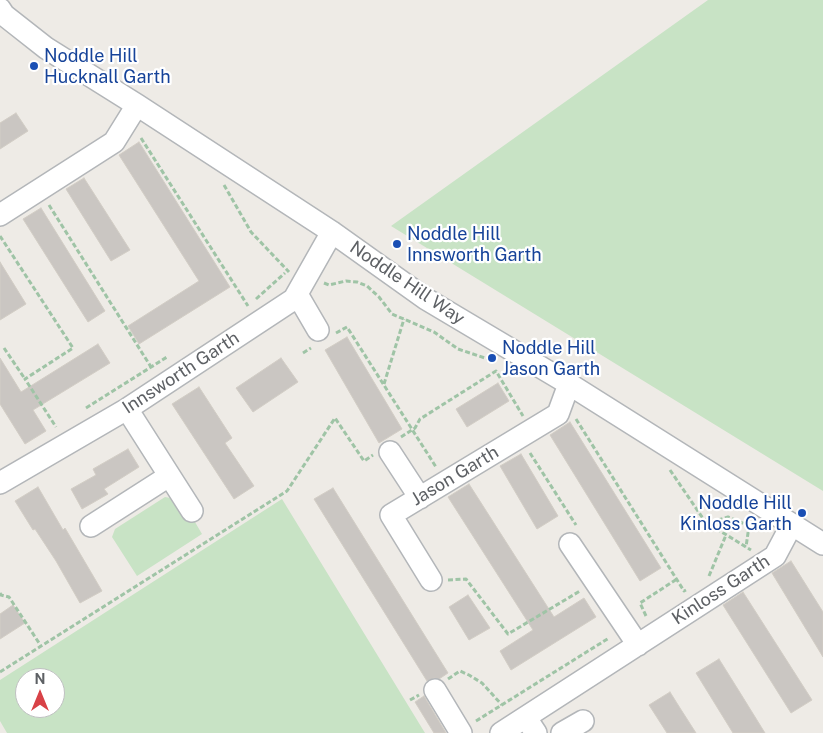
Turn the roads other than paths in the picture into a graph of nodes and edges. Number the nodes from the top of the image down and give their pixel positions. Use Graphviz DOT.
graph roads {
  1 [pos="0,9"];
  2 [pos="137,105"];
  3 [pos="0,215"];
  4 [pos="332,232"];
  5 [pos="299,281"];
  6 [pos="323,336"];
  7 [pos="569,384"];
  8 [pos="127,409"];
  9 [pos="388,448"];
  10 [pos="169,476"];
  11 [pos="0,483"];
  12 [pos="420,498"];
  13 [pos="192,511"];
  14 [pos="792,524"];
  15 [pos="92,526"];
  16 [pos="570,544"];
  17 [pos="823,544"];
  18 [pos="431,580"];
  19 [pos="638,644"];
  20 [pos="435,687"];
  21 [pos="583,721"];
  22 [pos="519,727"];
  23 [pos="461,732"];
  24 [pos="562,733"];
  1 -- 2 [label="street, Noddle Hill Way"];
  2 -- 3 [label="street"];
  2 -- 4 [label="street, Noddle Hill Way"];
  4 -- 5 [label="street, Innsworth Garth"];
  4 -- 7 [label="street, Noddle Hill Way"];
  5 -- 6 [label="street"];
  5 -- 8 [label="street, Innsworth Garth"];
  7 -- 12 [label="street, Jason Garth"];
  7 -- 14 [label="street, Noddle Hill Way"];
  8 -- 10 [label="street"];
  8 -- 11 [label="street, Innsworth Garth"];
  9 -- 12 [label="street"];
  10 -- 13 [label="street"];
  10 -- 15 [label="street"];
  12 -- 18 [label="street, Jason Garth"];
  14 -- 17 [label="street, Noddle Hill Way"];
  14 -- 19 [label="street, Kinloss Garth"];
  16 -- 19 [label="street"];
  19 -- 22 [label="street, Kinloss Garth"];
  20 -- 23 [label="street"];
  21 -- 24 [label="street"];
}
